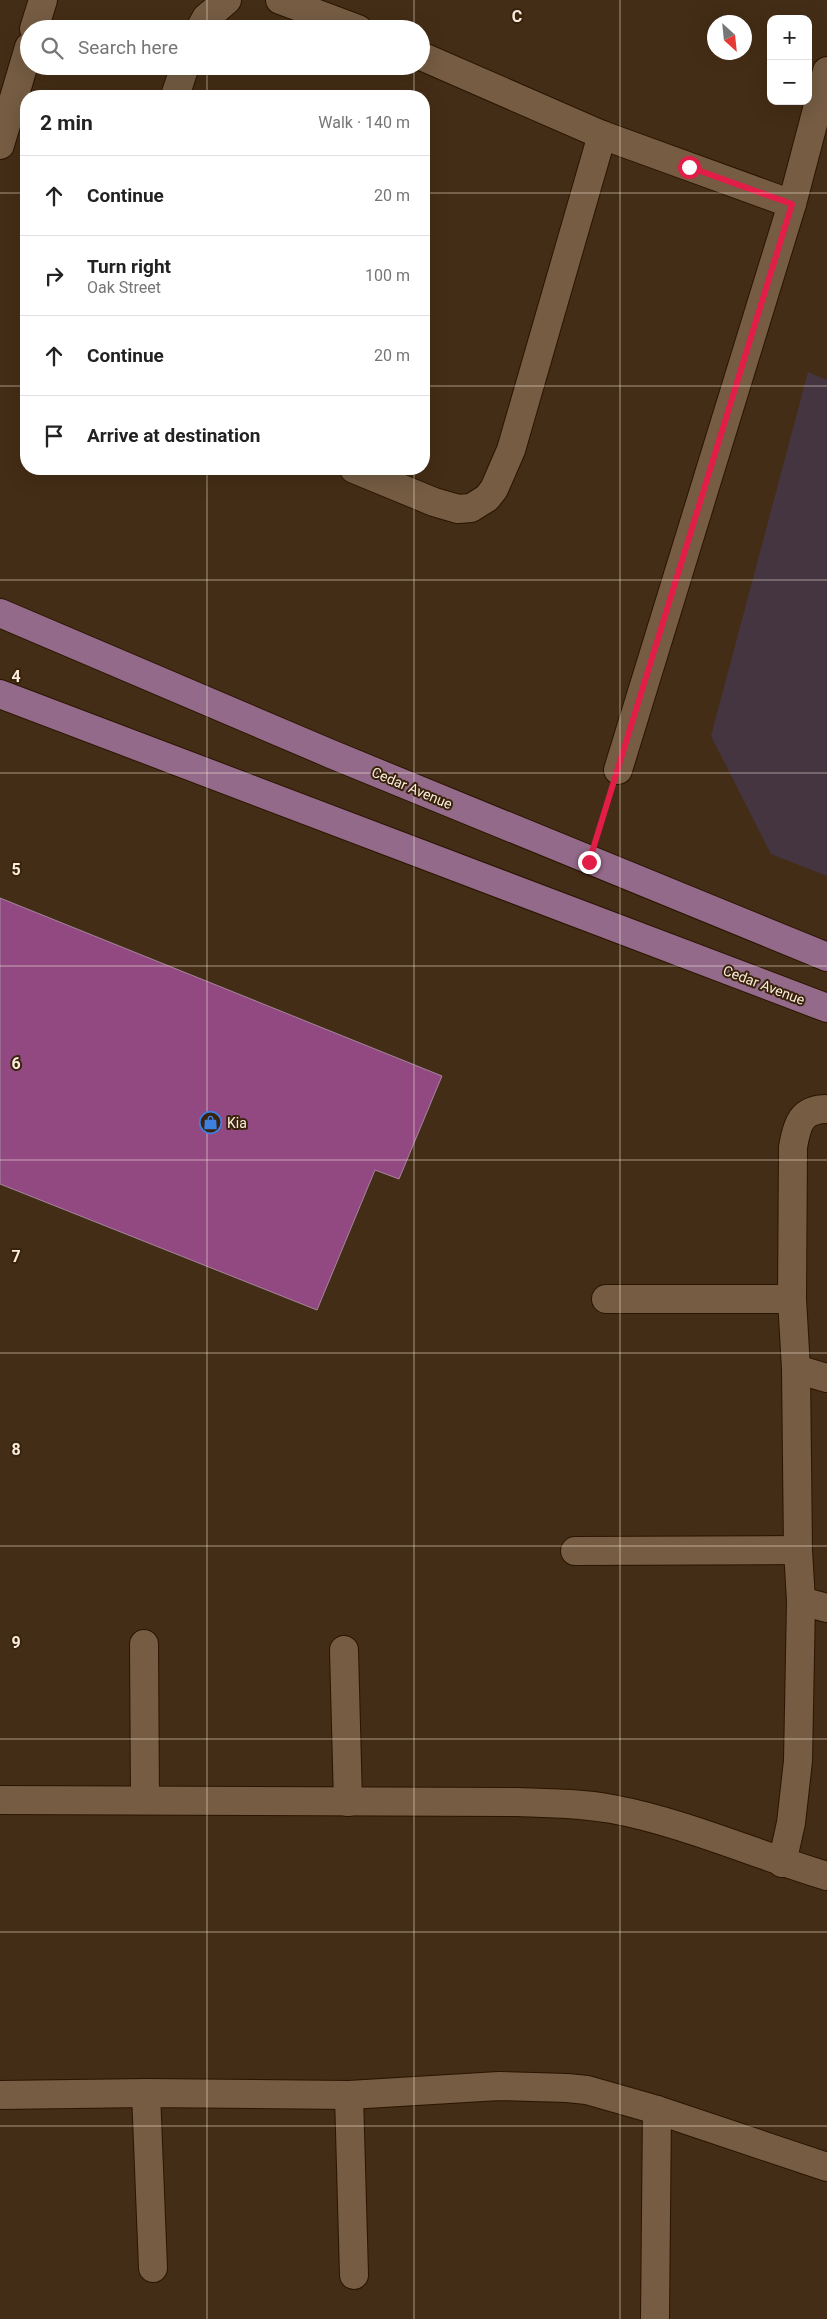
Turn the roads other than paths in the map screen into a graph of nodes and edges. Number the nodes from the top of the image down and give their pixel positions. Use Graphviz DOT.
graph roads {
  1 [pos="43,0"];
  2 [pos="227,0"];
  3 [pos="280,0"];
  4 [pos="37,20"];
  5 [pos="205,20"];
  6 [pos="334,20"];
  7 [pos="430,60"];
  8 [pos="827,71"];
  9 [pos="21,75"];
  10 [pos="182,75"];
  11 [pos="177,90"];
  12 [pos="822,106"];
  13 [pos="602,135"];
  14 [pos="0,145"];
  15 [pos="792,204"];
  16 [pos="369,475"];
  17 [pos="0,613"];
  18 [pos="0,694"];
  19 [pos="618,770"];
  20 [pos="827,957"];
  21 [pos="827,1008"];
  22 [pos="827,1109"];
  23 [pos="606,1299"];
  24 [pos="792,1300"];
  25 [pos="796,1369"];
  26 [pos="827,1378"];
  27 [pos="798,1550"];
  28 [pos="576,1551"];
  29 [pos="801,1601"];
  30 [pos="827,1608"];
  31 [pos="144,1644"];
  32 [pos="344,1650"];
  33 [pos="0,1800"];
  34 [pos="145,1800"];
  35 [pos="348,1802"];
  36 [pos="782,1863"];
  37 [pos="827,1876"];
  38 [pos="146,2093"];
  39 [pos="0,2095"];
  40 [pos="349,2095"];
  41 [pos="657,2110"];
  42 [pos="827,2168"];
  43 [pos="153,2268"];
  44 [pos="354,2275"];
  45 [pos="655,2319"];
  1 -- 4 [label="street"];
  2 -- 5 [label="street"];
  3 -- 6 [label="street"];
  7 -- 13 [label="street"];
  8 -- 12 [label="street"];
  9 -- 14 [label="street"];
  10 -- 11 [label="street"];
  12 -- 15 [label="street"];
  13 -- 15 [label="street"];
  13 -- 16 [label="street"];
  15 -- 19 [label="street"];
  17 -- 20 [label="main road, Cedar Avenue"];
  18 -- 21 [label="main road, Cedar Avenue"];
  22 -- 24 [label="street"];
  23 -- 24 [label="street"];
  24 -- 25 [label="street"];
  25 -- 26 [label="street"];
  25 -- 27 [label="street"];
  27 -- 28 [label="street"];
  27 -- 29 [label="street"];
  29 -- 30 [label="street"];
  29 -- 36 [label="street"];
  31 -- 34 [label="street"];
  32 -- 35 [label="street"];
  33 -- 34 [label="street"];
  34 -- 35 [label="street"];
  35 -- 36 [label="street"];
  36 -- 37 [label="street"];
  38 -- 39 [label="street"];
  38 -- 40 [label="street"];
  38 -- 43 [label="street"];
  40 -- 41 [label="street"];
  40 -- 44 [label="street"];
  41 -- 42 [label="street"];
  41 -- 45 [label="street"];
}
